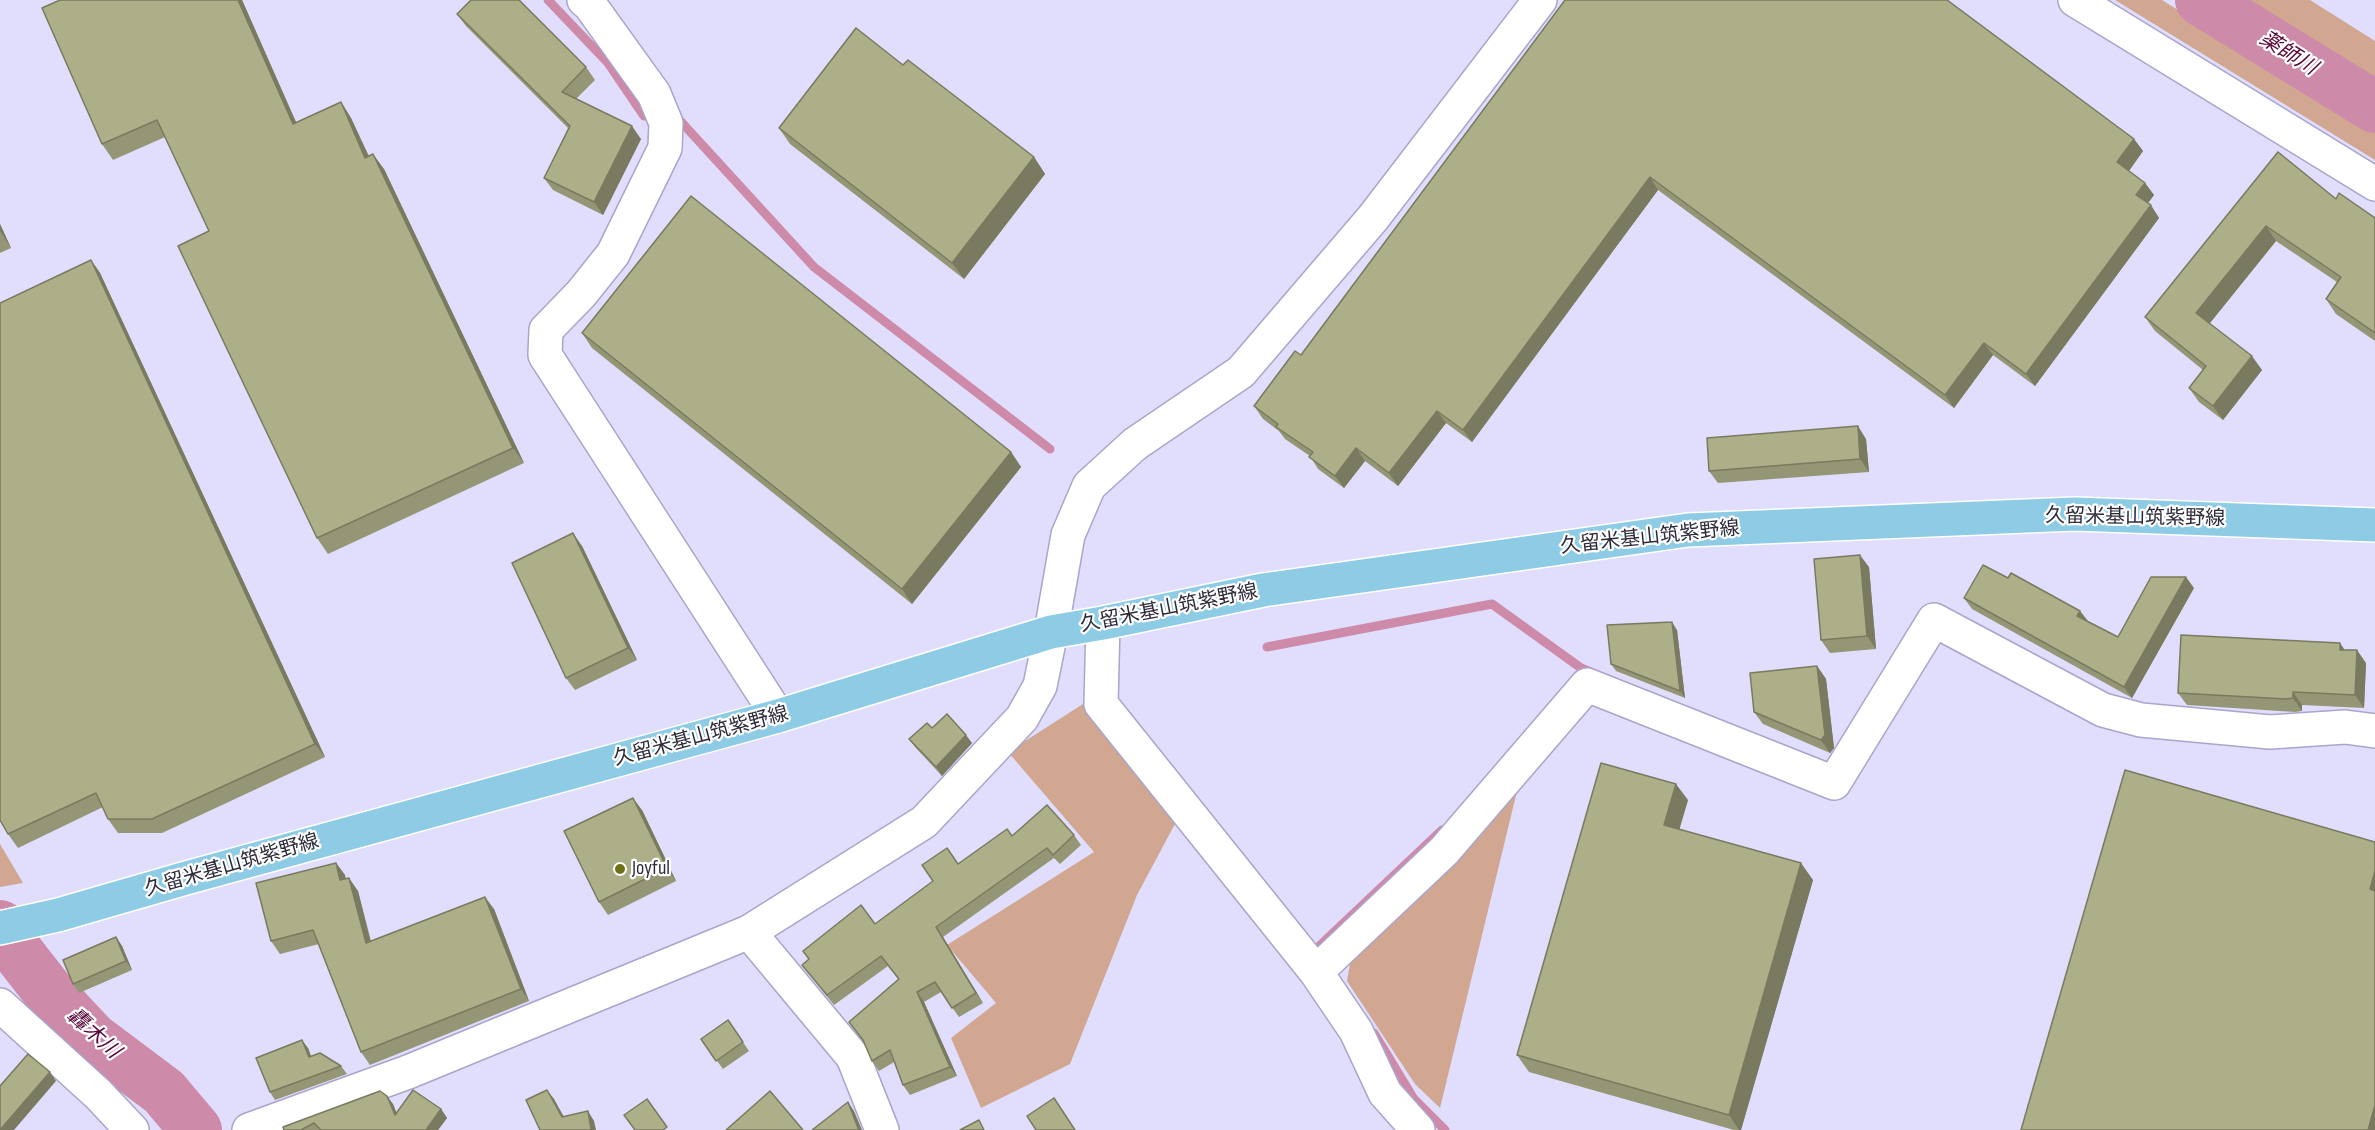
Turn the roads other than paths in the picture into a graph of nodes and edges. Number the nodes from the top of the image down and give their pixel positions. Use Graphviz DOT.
graph roads {
  1 [pos="584,0"];
  2 [pos="1540,0"];
  3 [pos="2075,0"];
  4 [pos="2375,184"];
  5 [pos="2375,525"];
  6 [pos="1103,623"];
  7 [pos="1052,632"];
  8 [pos="778,716"];
  9 [pos="2375,731"];
  10 [pos="0,928"];
  11 [pos="749,933"];
  12 [pos="1316,972"];
  13 [pos="0,1005"];
  14 [pos="132,1130"];
  15 [pos="249,1130"];
  16 [pos="882,1130"];
  17 [pos="1418,1130"];
  1 -- 8 [label="street"];
  2 -- 7 [label="street"];
  3 -- 4 [label="street"];
  5 -- 6 [label="main road, 久留米基山筑紫野線"];
  6 -- 7 [label="main road, 久留米基山筑紫野線"];
  6 -- 12 [label="street"];
  7 -- 8 [label="main road, 久留米基山筑紫野線"];
  7 -- 11 [label="street"];
  8 -- 10 [label="main road, 久留米基山筑紫野線"];
  9 -- 12 [label="street"];
  11 -- 15 [label="street"];
  11 -- 16 [label="street"];
  12 -- 17 [label="street"];
  13 -- 14 [label="street"];
}
